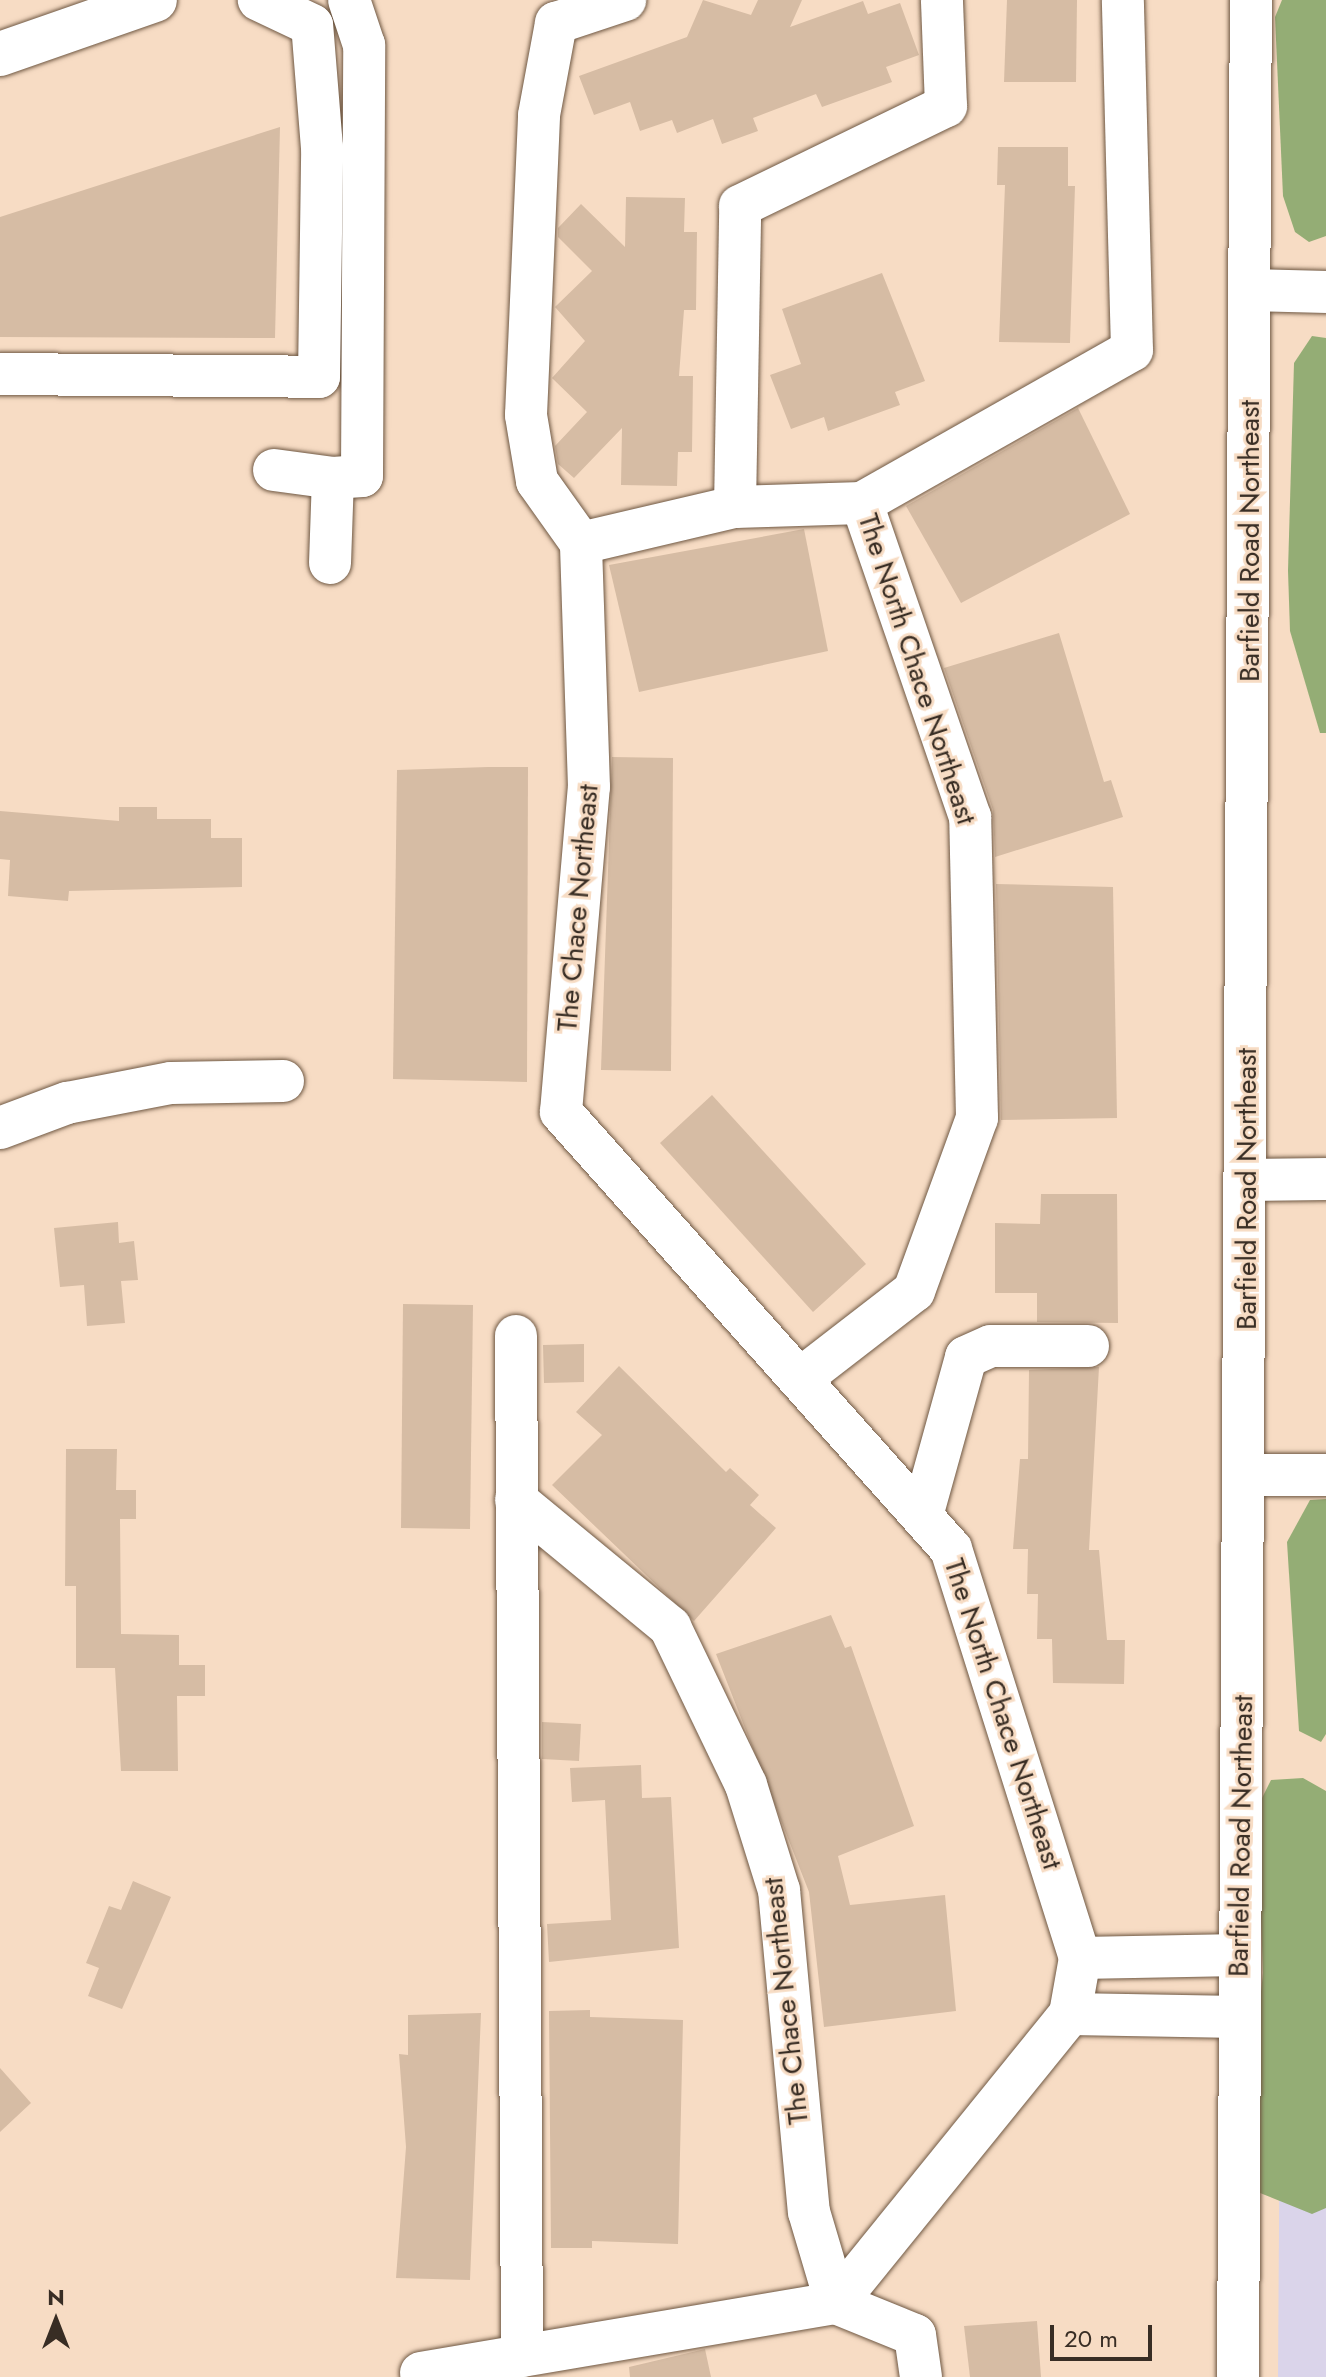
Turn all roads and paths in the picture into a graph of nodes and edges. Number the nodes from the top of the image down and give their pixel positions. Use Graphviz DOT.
graph roads {
  1 [pos="155,0"];
  2 [pos="259,0"];
  3 [pos="349,0"];
  4 [pos="625,0"];
  5 [pos="942,0"];
  6 [pos="1123,0"];
  7 [pos="1251,0"];
  8 [pos="0,54"];
  9 [pos="1251,290"];
  10 [pos="1326,292"];
  11 [pos="0,374"];
  12 [pos="274,470"];
  13 [pos="333,478"];
  14 [pos="862,503"];
  15 [pos="735,507"];
  16 [pos="581,543"];
  17 [pos="330,563"];
  18 [pos="283,1081"];
  19 [pos="0,1128"];
  20 [pos="1326,1179"];
  21 [pos="1247,1180"];
  22 [pos="516,1336"];
  23 [pos="1088,1346"];
  24 [pos="788,1364"];
  25 [pos="1245,1475"];
  26 [pos="1326,1475"];
  27 [pos="516,1500"];
  28 [pos="922,1516"];
  29 [pos="1240,1955"];
  30 [pos="1080,1958"];
  31 [pos="1070,2014"];
  32 [pos="1239,2017"];
  33 [pos="836,2303"];
  34 [pos="522,2356"];
  35 [pos="421,2373"];
  36 [pos="921,2377"];
  37 [pos="1238,2377"];
  1 -- 8 [label="main road"];
  2 -- 11 [label="street"];
  3 -- 13 [label="street"];
  4 -- 16 [label="street"];
  5 -- 15 [label="street"];
  6 -- 14 [label="street, The North Chace Northeast"];
  7 -- 9 [label="street, Barfield Road Northeast"];
  9 -- 10 [label="street"];
  9 -- 21 [label="street, Barfield Road Northeast"];
  12 -- 13 [label="street"];
  13 -- 17 [label="street"];
  14 -- 15 [label="street"];
  14 -- 24 [label="street, The North Chace Northeast"];
  15 -- 16 [label="street"];
  16 -- 24 [label="street, The Chace Northeast"];
  18 -- 19 [label="street"];
  20 -- 21 [label="street"];
  21 -- 25 [label="street, Barfield Road Northeast"];
  22 -- 27 [label="street"];
  23 -- 28 [label="street"];
  24 -- 28 [label="street, The North Chace Northeast"];
  25 -- 26 [label="street"];
  25 -- 29 [label="street, Barfield Road Northeast"];
  27 -- 33 [label="street, The Chace Northeast"];
  27 -- 34 [label="street"];
  28 -- 30 [label="street, The North Chace Northeast"];
  29 -- 30 [label="street"];
  29 -- 32 [label="street, Barfield Road Northeast"];
  30 -- 31 [label="street"];
  31 -- 32 [label="street"];
  31 -- 33 [label="street"];
  32 -- 37 [label="street, Barfield Road Northeast"];
  33 -- 34 [label="street"];
  33 -- 36 [label="street"];
  34 -- 35 [label="street"];
}
